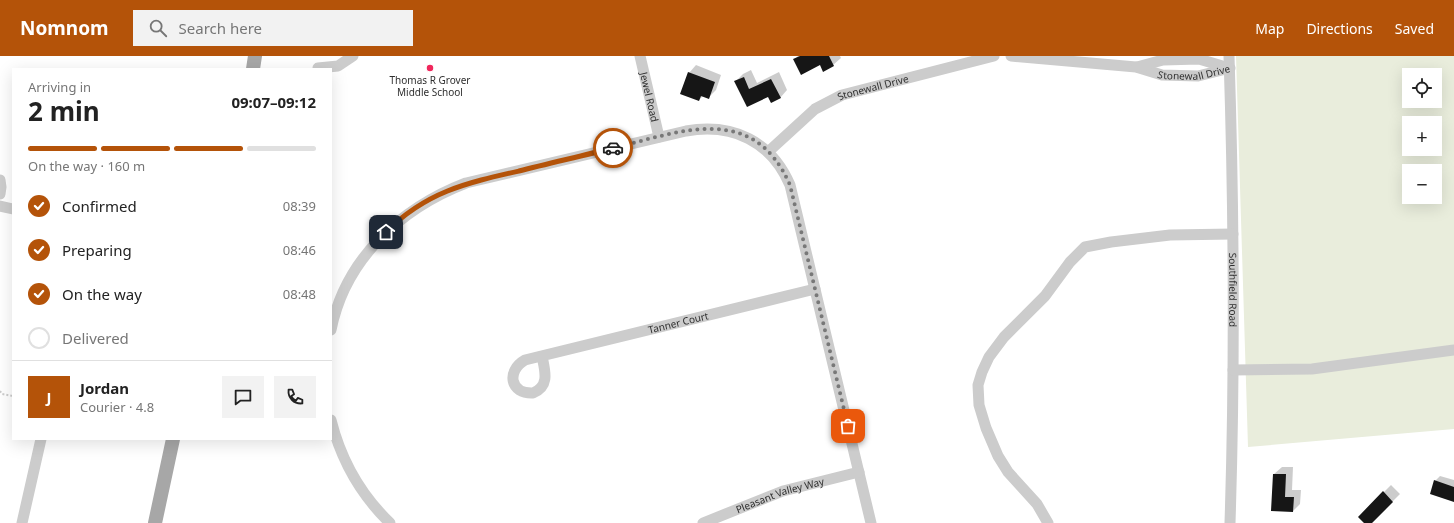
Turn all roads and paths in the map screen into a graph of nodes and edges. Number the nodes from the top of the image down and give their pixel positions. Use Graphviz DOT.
graph roads {
  1 [pos="255,56"];
  2 [pos="353,56"];
  3 [pos="640,56"];
  4 [pos="994,56"];
  5 [pos="1011,56"];
  6 [pos="1229,56"];
  7 [pos="340,60"];
  8 [pos="1136,67"];
  9 [pos="253,68"];
  10 [pos="318,68"];
  11 [pos="1230,68"];
  12 [pos="659,137"];
  13 [pos="768,152"];
  14 [pos="0,180"];
  15 [pos="0,194"];
  16 [pos="0,206"];
  17 [pos="12,209"];
  18 [pos="1233,234"];
  19 [pos="815,290"];
  20 [pos="332,327"];
  21 [pos="1454,350"];
  22 [pos="542,356"];
  23 [pos="1233,370"];
  24 [pos="0,391"];
  25 [pos="1,395"];
  26 [pos="12,396"];
  27 [pos="332,423"];
  28 [pos="41,440"];
  29 [pos="173,440"];
  30 [pos="859,472"];
  31 [pos="1046,522"];
  32 [pos="22,523"];
  33 [pos="155,523"];
  34 [pos="390,523"];
  35 [pos="703,523"];
  36 [pos="871,523"];
  37 [pos="1230,523"];
  1 -- 9 [label="main road"];
  2 -- 7 [label="street"];
  3 -- 12 [label="street, Jewel Road"];
  4 -- 13 [label="street, Stonewall Drive"];
  5 -- 8 [label="street, Stonewall Drive"];
  6 -- 11 [label="street, Southfield Road"];
  7 -- 10 [label="street"];
  8 -- 11 [label="street, Stonewall Drive"];
  8 -- 11 [label="street, Stonewall Drive"];
  11 -- 18 [label="street, Southfield Road"];
  12 -- 13 [label="street"];
  12 -- 20 [label="street"];
  13 -- 19 [label="street"];
  14 -- 15 [label="street"];
  16 -- 17 [label="street"];
  18 -- 23 [label="street, Southfield Road"];
  18 -- 31 [label="street"];
  19 -- 22 [label="street, Tanner Court"];
  19 -- 30 [label="street"];
  21 -- 23 [label="street"];
  23 -- 37 [label="street, Southfield Road"];
  24 -- 25 [label="path"];
  25 -- 26 [label="path"];
  27 -- 34 [label="street"];
  28 -- 32 [label="street"];
  29 -- 33 [label="main road"];
  30 -- 35 [label="street, Pleasant Valley Way"];
  30 -- 36 [label="street"];
}
